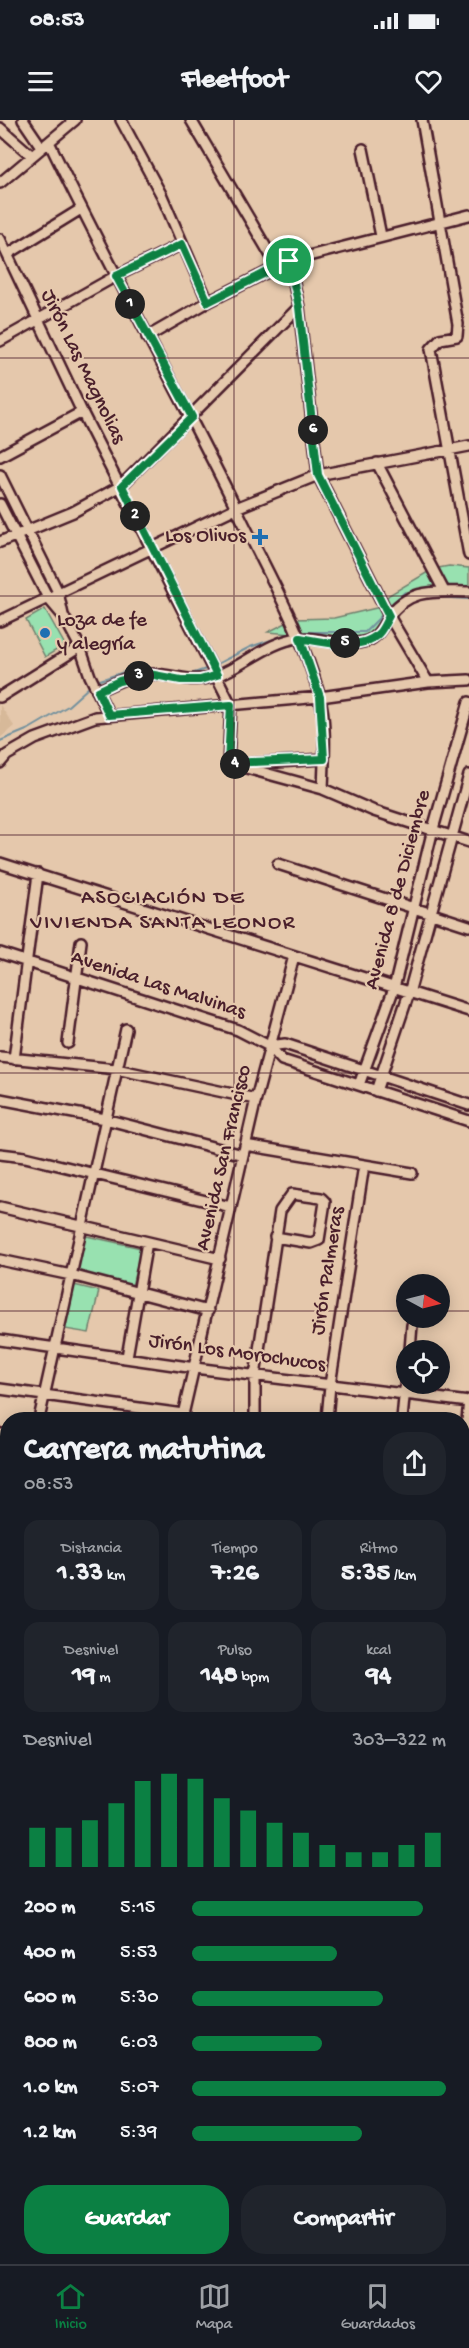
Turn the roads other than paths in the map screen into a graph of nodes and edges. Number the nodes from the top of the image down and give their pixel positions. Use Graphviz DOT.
graph roads {
  1 [pos="23,120"];
  2 [pos="75,120"];
  3 [pos="121,120"];
  4 [pos="191,120"];
  5 [pos="422,120"];
  6 [pos="0,128"];
  7 [pos="46,146"];
  8 [pos="363,149"];
  9 [pos="32,156"];
  10 [pos="0,183"];
  11 [pos="81,209"];
  12 [pos="469,215"];
  13 [pos="441,224"];
  14 [pos="381,236"];
  15 [pos="0,238"];
  16 [pos="182,244"];
  17 [pos="8,254"];
  18 [pos="289,261"];
  19 [pos="277,266"];
  20 [pos="116,276"];
  21 [pos="208,302"];
  22 [pos="299,307"];
  23 [pos="37,320"];
  24 [pos="147,337"];
  25 [pos="0,341"];
  26 [pos="82,412"];
  27 [pos="192,417"];
  28 [pos="469,446"];
  29 [pos="450,449"];
  30 [pos="0,456"];
  31 [pos="377,463"];
  32 [pos="318,475"];
  33 [pos="0,476"];
  34 [pos="122,486"];
  35 [pos="0,504"];
  36 [pos="236,508"];
  37 [pos="26,532"];
  38 [pos="15,536"];
  39 [pos="0,542"];
  40 [pos="151,549"];
  41 [pos="469,555"];
  42 [pos="444,591"];
  43 [pos="58,592"];
  44 [pos="469,592"];
  45 [pos="48,598"];
  46 [pos="389,616"];
  47 [pos="63,617"];
  48 [pos="0,621"];
  49 [pos="300,638"];
  50 [pos="80,647"];
  51 [pos="217,675"];
  52 [pos="469,680"];
  53 [pos="428,682"];
  54 [pos="98,691"];
  55 [pos="320,697"];
  56 [pos="0,698"];
  57 [pos="469,702"];
  58 [pos="231,705"];
  59 [pos="109,715"];
  60 [pos="324,759"];
  61 [pos="0,763"];
  62 [pos="240,765"];
  63 [pos="469,775"];
  64 [pos="323,789"];
  65 [pos="433,829"];
  66 [pos="451,836"];
  67 [pos="469,842"];
  68 [pos="0,863"];
  69 [pos="278,864"];
  70 [pos="38,874"];
  71 [pos="414,910"];
  72 [pos="431,915"];
  73 [pos="469,926"];
  74 [pos="81,942"];
  75 [pos="0,952"];
  76 [pos="294,956"];
  77 [pos="26,962"];
  78 [pos="76,979"];
  79 [pos="394,988"];
  80 [pos="409,993"];
  81 [pos="469,1011"];
  82 [pos="126,1029"];
  83 [pos="68,1042"];
  84 [pos="269,1046"];
  85 [pos="0,1057"];
  86 [pos="14,1059"];
  87 [pos="116,1069"];
  88 [pos="364,1071"];
  89 [pos="381,1077"];
  90 [pos="359,1085"];
  91 [pos="376,1091"];
  92 [pos="0,1099"];
  93 [pos="256,1099"];
  94 [pos="469,1105"];
  95 [pos="105,1119"];
  96 [pos="469,1121"];
  97 [pos="245,1145"];
  98 [pos="0,1154"];
  99 [pos="243,1155"];
  100 [pos="364,1165"];
  101 [pos="93,1173"];
  102 [pos="411,1173"];
  103 [pos="0,1207"];
  104 [pos="231,1207"];
  105 [pos="82,1227"];
  106 [pos="275,1237"];
  107 [pos="147,1242"];
  108 [pos="220,1259"];
  109 [pos="0,1260"];
  110 [pos="71,1275"];
  111 [pos="136,1294"];
  112 [pos="208,1311"];
  113 [pos="0,1340"];
  114 [pos="55,1348"];
  115 [pos="127,1357"];
  116 [pos="195,1368"];
  117 [pos="255,1376"];
  118 [pos="330,1385"];
  119 [pos="0,1389"];
  120 [pos="396,1393"];
  121 [pos="45,1394"];
  122 [pos="405,1394"];
  123 [pos="469,1401"];
  124 [pos="41,1412"];
  125 [pos="152,1412"];
  126 [pos="183,1412"];
  127 [pos="255,1412"];
  128 [pos="328,1412"];
  129 [pos="403,1412"];
  1 -- 7 [label="street"];
  2 -- 7 [label="street"];
  3 -- 16 [label="street"];
  4 -- 19 [label="street"];
  5 -- 13 [label="street"];
  6 -- 9 [label="street"];
  7 -- 9 [label="street"];
  7 -- 11 [label="street"];
  8 -- 14 [label="street"];
  9 -- 10 [label="street"];
  11 -- 17 [label="street"];
  11 -- 20 [label="street"];
  12 -- 13 [label="street"];
  13 -- 14 [label="street"];
  13 -- 29 [label="street"];
  14 -- 18 [label="street"];
  15 -- 17 [label="street, Jirón Las Magnolias"];
  16 -- 20 [label="street"];
  16 -- 21 [label="street"];
  17 -- 23 [label="street, Jirón Las Magnolias"];
  18 -- 19 [label="street"];
  18 -- 22 [label="street"];
  19 -- 21 [label="street"];
  20 -- 23 [label="street"];
  20 -- 24 [label="street"];
  21 -- 24 [label="street"];
  22 -- 27 [label="street"];
  22 -- 32 [label="street"];
  23 -- 25 [label="street"];
  23 -- 26 [label="street, Jirón Las Magnolias"];
  24 -- 27 [label="street"];
  26 -- 30 [label="street"];
  26 -- 34 [label="street, Jirón Las Magnolias"];
  27 -- 34 [label="street"];
  27 -- 36 [label="street"];
  28 -- 29 [label="street"];
  29 -- 31 [label="street"];
  29 -- 41 [label="street"];
  31 -- 32 [label="street"];
  31 -- 42 [label="street"];
  32 -- 36 [label="street"];
  32 -- 46 [label="street"];
  33 -- 37 [label="street"];
  34 -- 37 [label="street"];
  34 -- 40 [label="street, Jirón Las Magnolias"];
  35 -- 38 [label="street"];
  36 -- 40 [label="street"];
  36 -- 49 [label="street"];
  37 -- 38 [label="street"];
  37 -- 43 [label="street"];
  38 -- 39 [label="street"];
  38 -- 45 [label="street"];
  40 -- 43 [label="street"];
  40 -- 51 [label="street, Jirón Las Magnolias"];
  42 -- 44 [label="street"];
  42 -- 46 [label="street"];
  43 -- 45 [label="street"];
  43 -- 47 [label="street"];
  45 -- 47 [label="street"];
  45 -- 48 [label="street"];
  46 -- 49 [label="street"];
  46 -- 53 [label="street"];
  47 -- 50 [label="street"];
  49 -- 51 [label="street"];
  49 -- 55 [label="street"];
  50 -- 54 [label="street"];
  50 -- 56 [label="street"];
  51 -- 54 [label="street"];
  51 -- 58 [label="street, Jirón Las Magnolias"];
  52 -- 53 [label="street"];
  53 -- 55 [label="street"];
  54 -- 59 [label="street"];
  55 -- 58 [label="street"];
  55 -- 60 [label="street"];
  57 -- 65 [label="street, Avenida 8 de Diciembre"];
  58 -- 59 [label="street"];
  58 -- 62 [label="street, Jirón Las Magnolias"];
  59 -- 61 [label="street"];
  60 -- 62 [label="street"];
  60 -- 64 [label="street"];
  62 -- 64 [label="street"];
  63 -- 66 [label="street, Avenida 8 de Diciembre"];
  64 -- 65 [label="street"];
  65 -- 66 [label="street"];
  65 -- 71 [label="street, Avenida 8 de Diciembre"];
  66 -- 67 [label="street"];
  66 -- 72 [label="street, Avenida 8 de Diciembre"];
  68 -- 70 [label="street"];
  69 -- 71 [label="street"];
  70 -- 76 [label="street"];
  70 -- 77 [label="street"];
  71 -- 72 [label="street"];
  71 -- 79 [label="street, Avenida 8 de Diciembre"];
  72 -- 73 [label="street"];
  72 -- 80 [label="street, Avenida 8 de Diciembre"];
  74 -- 78 [label="street"];
  75 -- 77 [label="street, Avenida Las Malvinas"];
  76 -- 79 [label="street"];
  76 -- 84 [label="street, Avenida San Francisco"];
  77 -- 78 [label="street, Avenida Las Malvinas"];
  77 -- 86 [label="street"];
  78 -- 83 [label="street"];
  78 -- 84 [label="street, Avenida Las Malvinas"];
  79 -- 80 [label="street"];
  79 -- 88 [label="street, Avenida 8 de Diciembre"];
  80 -- 81 [label="street"];
  80 -- 89 [label="street, Avenida 8 de Diciembre"];
  82 -- 87 [label="street"];
  84 -- 88 [label="street, Avenida Las Malvinas"];
  84 -- 90 [label="street, Avenida Las Malvinas"];
  84 -- 93 [label="street, Avenida San Francisco"];
  85 -- 86 [label="street"];
  86 -- 87 [label="street"];
  87 -- 93 [label="street"];
  87 -- 95 [label="street"];
  88 -- 89 [label="street, Avenida Las Malvinas"];
  88 -- 90 [label="street, Avenida 8 de Diciembre"];
  89 -- 91 [label="street, Avenida 8 de Diciembre"];
  89 -- 94 [label="street, Avenida Las Malvinas"];
  90 -- 91 [label="street, Avenida Las Malvinas"];
  91 -- 96 [label="street, Avenida Las Malvinas"];
  92 -- 95 [label="street"];
  93 -- 97 [label="street, Avenida San Francisco"];
  95 -- 99 [label="street"];
  95 -- 101 [label="street"];
  97 -- 99 [label="street, Avenida San Francisco"];
  97 -- 100 [label="street"];
  98 -- 101 [label="street"];
  99 -- 104 [label="street, Avenida San Francisco"];
  100 -- 102 [label="street"];
  100 -- 118 [label="street, Jirón Palmeras"];
  101 -- 104 [label="street"];
  101 -- 105 [label="street"];
  103 -- 105 [label="street"];
  104 -- 108 [label="street, Avenida San Francisco"];
  105 -- 107 [label="street"];
  105 -- 110 [label="street"];
  106 -- 106 [label="street"];
  106 -- 117 [label="street"];
  107 -- 108 [label="street"];
  107 -- 111 [label="street"];
  108 -- 112 [label="street, Avenida San Francisco"];
  109 -- 110 [label="street"];
  110 -- 111 [label="street"];
  110 -- 114 [label="street"];
  111 -- 112 [label="street"];
  111 -- 115 [label="street"];
  112 -- 116 [label="street, Avenida San Francisco"];
  113 -- 114 [label="street, Jirón Los Morochucos"];
  114 -- 115 [label="street, Jirón Los Morochucos"];
  114 -- 121 [label="street"];
  115 -- 116 [label="street, Jirón Los Morochucos"];
  116 -- 117 [label="street, Jirón Los Morochucos"];
  116 -- 126 [label="street, Avenida San Francisco"];
  117 -- 118 [label="street, Jirón Los Morochucos"];
  117 -- 127 [label="street"];
  118 -- 120 [label="street, Jirón Los Morochucos"];
  118 -- 128 [label="street, Jirón Palmeras"];
  119 -- 121 [label="street"];
  121 -- 124 [label="street"];
  121 -- 125 [label="street"];
  122 -- 123 [label="street, Jirón Los Morochucos"];
  122 -- 129 [label="street"];
}
